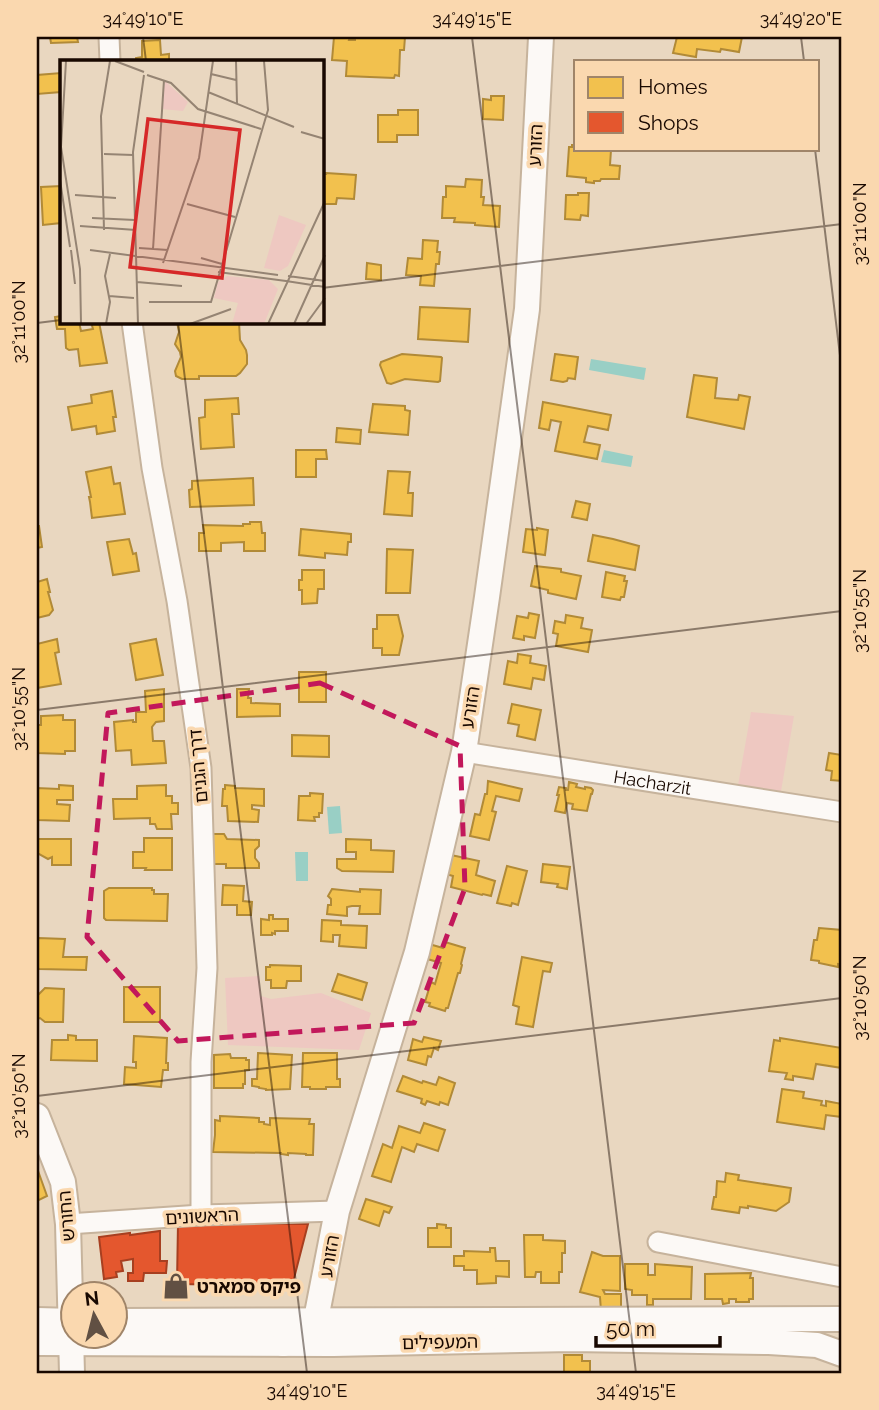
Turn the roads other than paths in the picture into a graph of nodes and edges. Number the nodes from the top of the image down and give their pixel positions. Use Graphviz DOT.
graph roads {
  1 [pos="109,37"];
  2 [pos="541,37"];
  3 [pos="110,60"];
  4 [pos="132,324"];
  5 [pos="464,752"];
  6 [pos="842,812"];
  7 [pos="37,1116"];
  8 [pos="337,1211"];
  9 [pos="201,1215"];
  10 [pos="68,1224"];
  11 [pos="658,1242"];
  12 [pos="842,1277"];
  13 [pos="70,1280"];
  14 [pos="316,1319"];
  15 [pos="842,1319"];
  16 [pos="37,1320"];
  17 [pos="130,1321"];
  18 [pos="60,1326"];
  19 [pos="130,1333"];
  20 [pos="60,1334"];
  21 [pos="37,1343"];
  22 [pos="283,1344"];
  23 [pos="72,1350"];
  24 [pos="842,1354"];
  25 [pos="72,1373"];
  1 -- 3 [label="street"];
  2 -- 5 [label="street, הזורע"];
  4 -- 9 [label="street, דרך הגנים"];
  5 -- 6 [label="street, Hacharzit"];
  5 -- 8 [label="street, הזורע"];
  7 -- 10 [label="street, החורש"];
  8 -- 9 [label="street, הראשונים"];
  8 -- 14 [label="street, הזורע"];
  9 -- 10 [label="street, הראשונים"];
  10 -- 13 [label="street, החורש"];
  11 -- 12 [label="street"];
  14 -- 15 [label="street, המעפילים"];
  14 -- 17 [label="street, המעפילים"];
  14 -- 22 [label="street"];
  16 -- 18 [label="street, המעפילים"];
  19 -- 22 [label="street, המעפילים"];
  20 -- 21 [label="street, המעפילים"];
  22 -- 24 [label="street, המעפילים"];
  23 -- 25 [label="street, החורש"];
}
